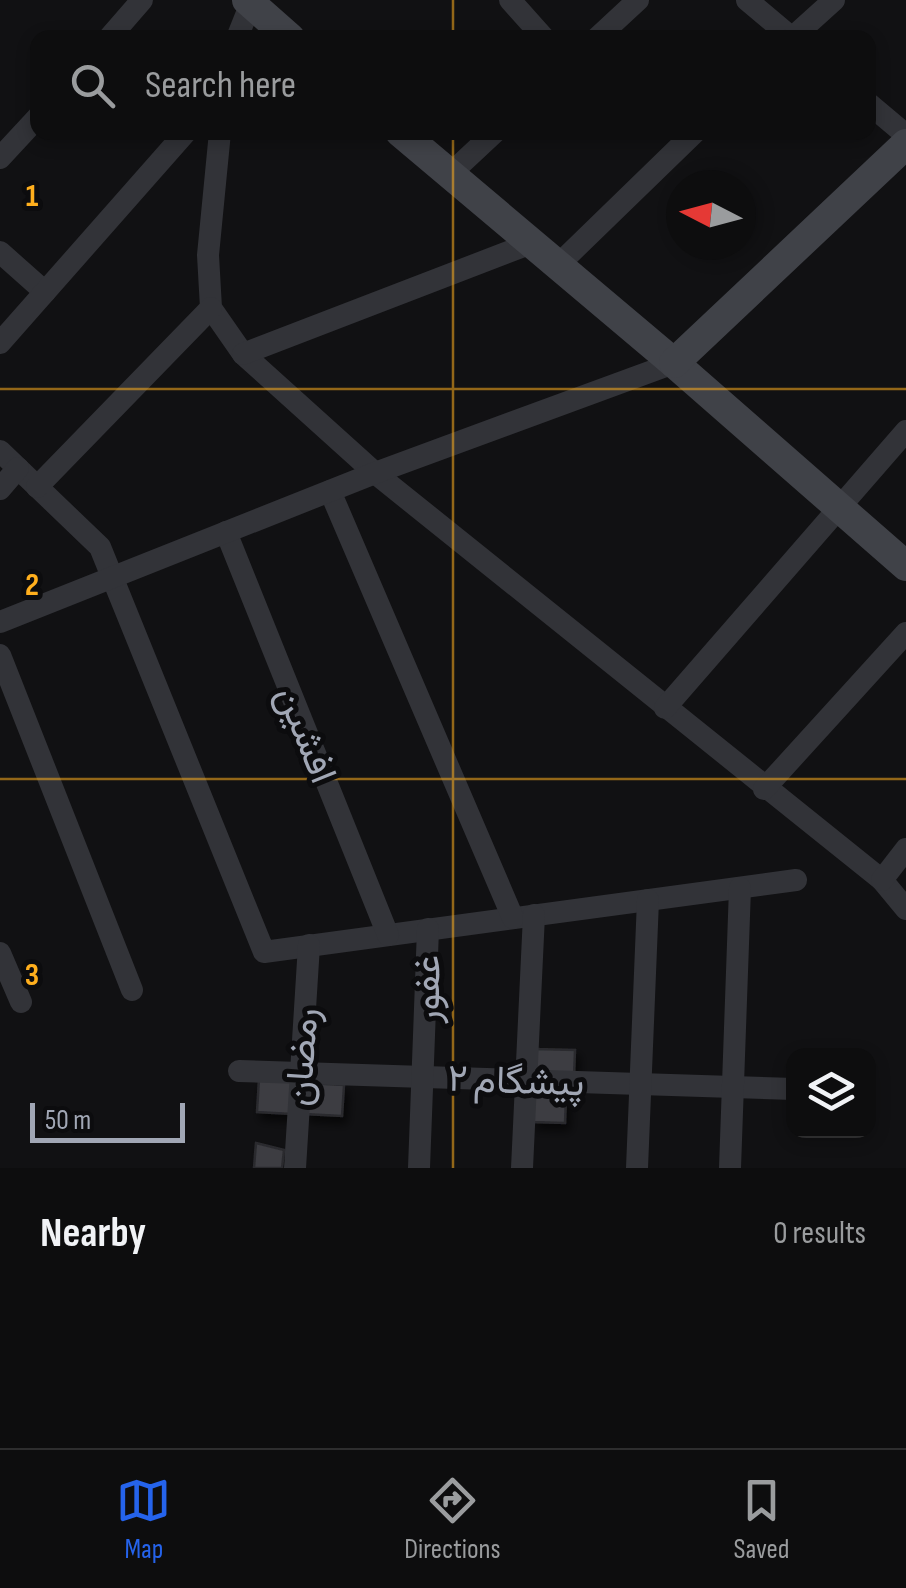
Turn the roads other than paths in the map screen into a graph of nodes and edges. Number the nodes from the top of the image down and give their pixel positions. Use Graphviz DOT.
graph roads {
  1 [pos="142,0"];
  2 [pos="510,0"];
  3 [pos="638,0"];
  4 [pos="747,0"];
  5 [pos="834,0"];
  6 [pos="249,2"];
  7 [pos="115,30"];
  8 [pos="240,30"];
  9 [pos="281,30"];
  10 [pos="537,30"];
  11 [pos="606,30"];
  12 [pos="783,30"];
  13 [pos="801,30"];
  14 [pos="876,110"];
  15 [pos="30,125"];
  16 [pos="906,135"];
  17 [pos="179,140"];
  18 [pos="219,140"];
  19 [pos="409,140"];
  20 [pos="486,140"];
  21 [pos="686,140"];
  22 [pos="906,144"];
  23 [pos="0,158"];
  24 [pos="449,175"];
  25 [pos="529,244"];
  26 [pos="0,252"];
  27 [pos="556,267"];
  28 [pos="45,292"];
  29 [pos="211,308"];
  30 [pos="0,343"];
  31 [pos="243,354"];
  32 [pos="674,363"];
  33 [pos="906,430"];
  34 [pos="0,450"];
  35 [pos="18,468"];
  36 [pos="376,473"];
  37 [pos="37,487"];
  38 [pos="0,489"];
  39 [pos="330,491"];
  40 [pos="837,508"];
  41 [pos="226,532"];
  42 [pos="906,566"];
  43 [pos="112,577"];
  44 [pos="0,622"];
  45 [pos="906,633"];
  46 [pos="0,655"];
  47 [pos="665,708"];
  48 [pos="764,789"];
  49 [pos="906,850"];
  50 [pos="796,880"];
  51 [pos="882,880"];
  52 [pos="740,888"];
  53 [pos="648,900"];
  54 [pos="906,910"];
  55 [pos="524,917"];
  56 [pos="428,929"];
  57 [pos="388,935"];
  58 [pos="309,946"];
  59 [pos="0,953"];
  60 [pos="132,990"];
  61 [pos="20,1002"];
  62 [pos="238,1071"];
  63 [pos="299,1073"];
  64 [pos="424,1077"];
  65 [pos="524,1080"];
  66 [pos="640,1084"];
  67 [pos="734,1087"];
  68 [pos="786,1089"];
  69 [pos="295,1168"];
  70 [pos="419,1168"];
  71 [pos="522,1168"];
  72 [pos="637,1168"];
  73 [pos="730,1168"];
  1 -- 7 [label="street"];
  2 -- 10 [label="street"];
  3 -- 11 [label="street"];
  4 -- 12 [label="street"];
  5 -- 13 [label="street"];
  6 -- 8 [label="street"];
  6 -- 9 [label="street"];
  14 -- 16 [label="street"];
  15 -- 23 [label="street"];
  17 -- 28 [label="street"];
  18 -- 29 [label="street"];
  19 -- 24 [label="street"];
  20 -- 24 [label="street"];
  21 -- 27 [label="street"];
  22 -- 32 [label="street"];
  24 -- 25 [label="street"];
  25 -- 27 [label="street"];
  25 -- 31 [label="street"];
  26 -- 28 [label="street"];
  27 -- 32 [label="street"];
  28 -- 30 [label="street"];
  29 -- 31 [label="street"];
  29 -- 37 [label="street"];
  31 -- 36 [label="street"];
  32 -- 36 [label="street"];
  32 -- 40 [label="street"];
  33 -- 40 [label="street"];
  34 -- 35 [label="street"];
  35 -- 37 [label="street"];
  35 -- 38 [label="street"];
  36 -- 39 [label="street"];
  36 -- 47 [label="street"];
  37 -- 43 [label="street"];
  39 -- 41 [label="street"];
  39 -- 55 [label="street"];
  40 -- 42 [label="street"];
  40 -- 47 [label="street"];
  41 -- 43 [label="street"];
  41 -- 57 [label="street, افشین"];
  43 -- 44 [label="street"];
  43 -- 58 [label="street"];
  45 -- 48 [label="street"];
  46 -- 60 [label="street"];
  47 -- 48 [label="street"];
  48 -- 51 [label="street"];
  49 -- 51 [label="street"];
  50 -- 52 [label="street"];
  51 -- 54 [label="street"];
  52 -- 53 [label="street"];
  52 -- 67 [label="street"];
  53 -- 55 [label="street"];
  53 -- 66 [label="street"];
  55 -- 56 [label="street"];
  55 -- 65 [label="street"];
  56 -- 57 [label="street"];
  56 -- 64 [label="street, غفور"];
  57 -- 58 [label="street"];
  58 -- 63 [label="street, رمضان"];
  59 -- 61 [label="street"];
  62 -- 63 [label="street, پیشگام ۲"];
  63 -- 64 [label="street, پیشگام ۲"];
  63 -- 69 [label="street, رمضان"];
  64 -- 65 [label="street, پیشگام ۲"];
  64 -- 70 [label="street, غفور"];
  65 -- 66 [label="street, پیشگام ۲"];
  65 -- 71 [label="street"];
  66 -- 67 [label="street, پیشگام ۲"];
  66 -- 72 [label="street"];
  67 -- 68 [label="street, پیشگام ۲"];
  67 -- 73 [label="street"];
}
